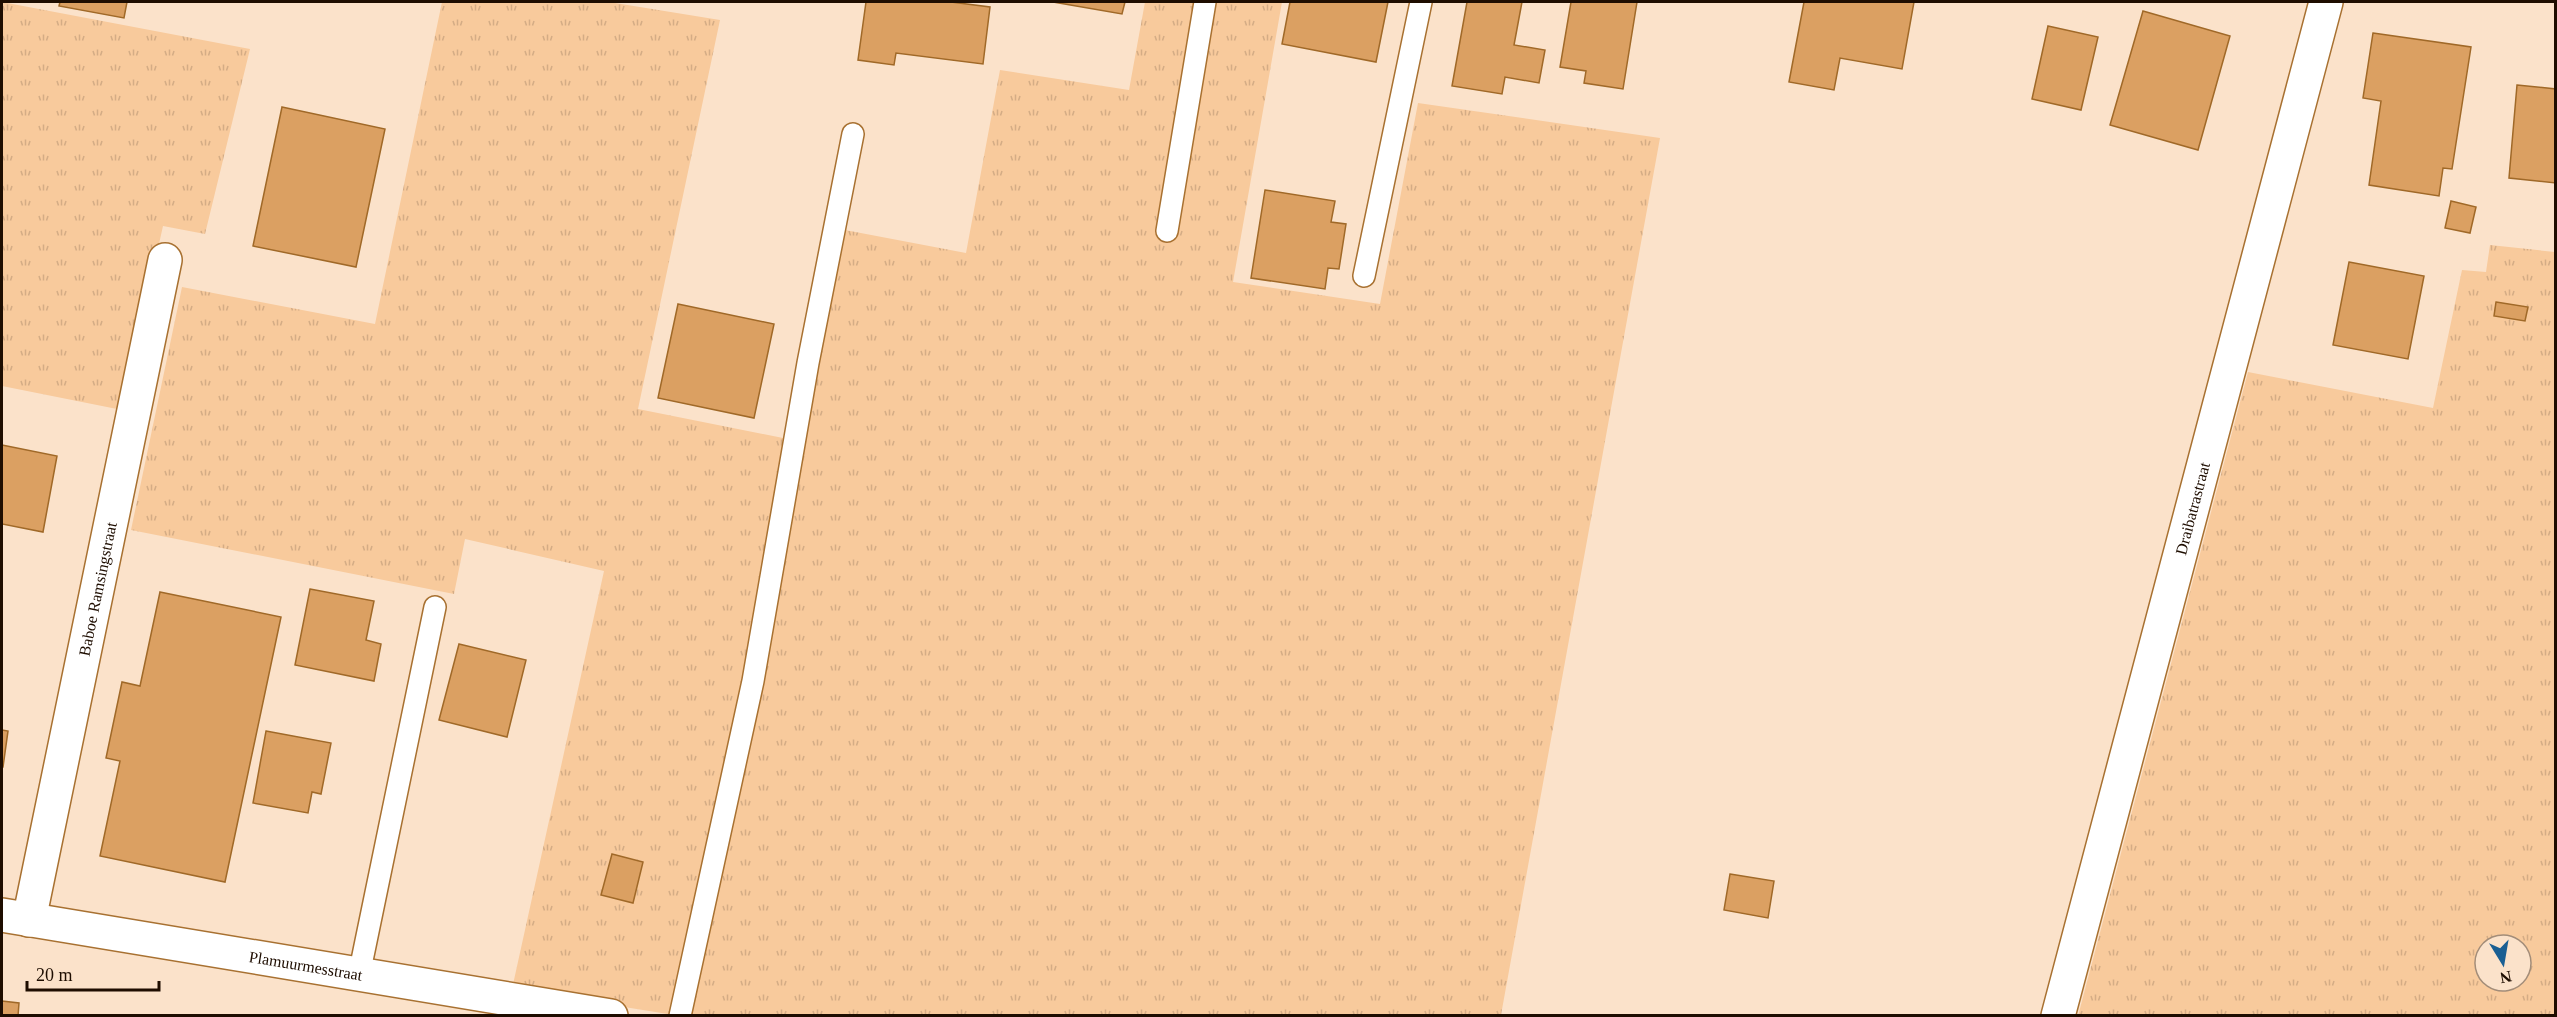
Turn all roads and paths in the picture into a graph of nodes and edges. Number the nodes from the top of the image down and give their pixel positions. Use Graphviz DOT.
graph roads {
  1 [pos="1205,2"];
  2 [pos="1421,2"];
  3 [pos="2326,2"];
  4 [pos="853,134"];
  5 [pos="1167,231"];
  6 [pos="165,260"];
  7 [pos="1364,276"];
  8 [pos="435,607"];
  9 [pos="15,918"];
  10 [pos="358,975"];
  11 [pos="611,1016"];
  12 [pos="680,1016"];
  13 [pos="2058,1016"];
  1 -- 5 [label="lane"];
  2 -- 7 [label="lane"];
  3 -- 13 [label="street, Draibatrastraat"];
  4 -- 12 [label="lane"];
  6 -- 9 [label="street, Baboe Ramsingstraat"];
  8 -- 10 [label="lane"];
  9 -- 10 [label="street, Plamuurmesstraat"];
  10 -- 11 [label="street, Plamuurmesstraat"];
}
